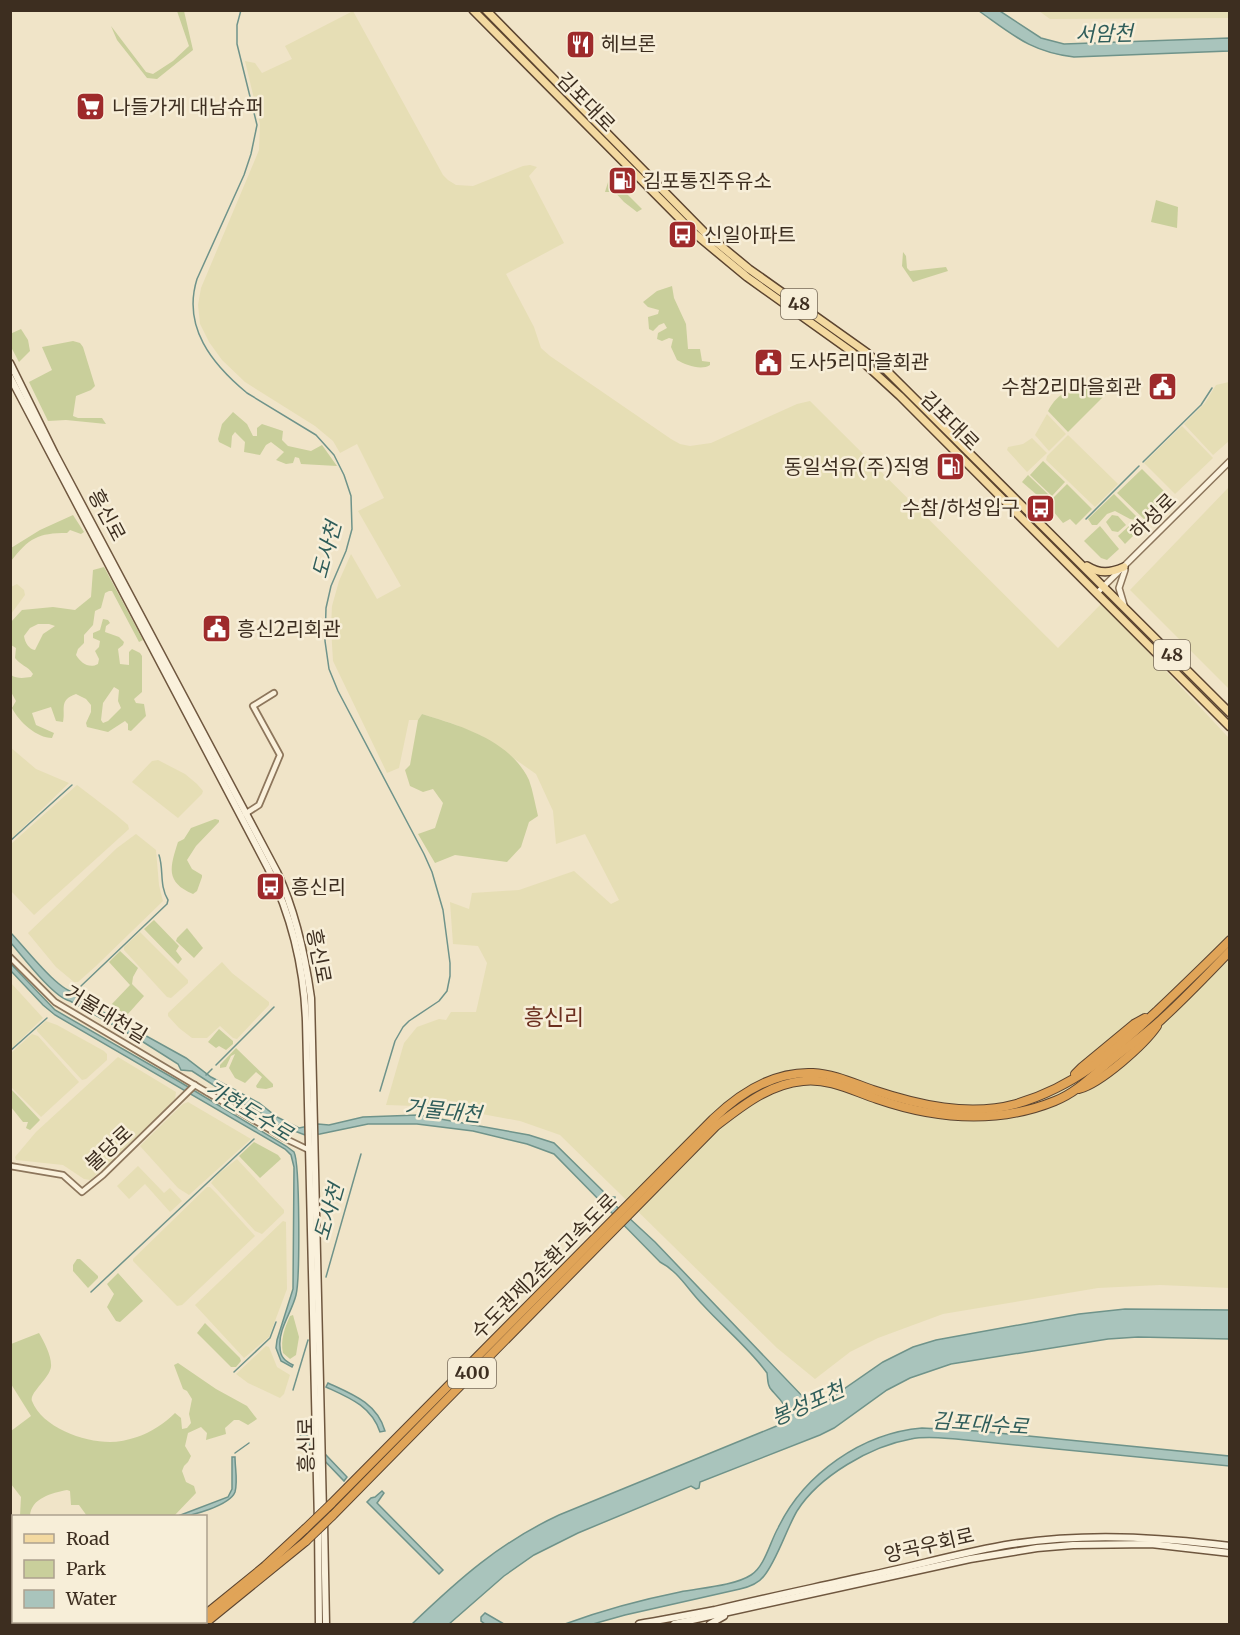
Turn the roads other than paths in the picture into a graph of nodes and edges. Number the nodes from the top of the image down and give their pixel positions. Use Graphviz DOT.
graph roads {
  1 [pos="473,10"];
  2 [pos="486,10"];
  3 [pos="10,363"];
  4 [pos="10,377"];
  5 [pos="1230,461"];
  6 [pos="1230,466"];
  7 [pos="1075,559"];
  8 [pos="1124,568"];
  9 [pos="1105,588"];
  10 [pos="1099,594"];
  11 [pos="1126,610"];
  12 [pos="274,693"];
  13 [pos="1230,713"];
  14 [pos="1230,727"];
  15 [pos="245,814"];
  16 [pos="1230,940"];
  17 [pos="1230,951"];
  18 [pos="10,957"];
  19 [pos="195,1084"];
  20 [pos="311,1120"];
  21 [pos="312,1151"];
  22 [pos="10,1166"];
  23 [pos="635,1203"];
  24 [pos="611,1228"];
  25 [pos="1230,1546"];
  26 [pos="1230,1553"];
  27 [pos="748,1607"];
  28 [pos="207,1613"];
  29 [pos="694,1620"];
  30 [pos="207,1622"];
  31 [pos="319,1624"];
  32 [pos="326,1624"];
  33 [pos="639,1624"];
  34 [pos="674,1624"];
  35 [pos="710,1624"];
  1 -- 10 [label="main road, 김포대로 / 48"];
  2 -- 7 [label="main road, 김포대로 / 48"];
  3 -- 15 [label="main road, 흥신로"];
  4 -- 20 [label="main road, 흥신로"];
  5 -- 8 [label="street, 하성로"];
  6 -- 8 [label="street, 하성로"];
  7 -- 8 [label="main road"];
  7 -- 9 [label="main road, 김포대로 / 48"];
  8 -- 9 [label="street, 하성로"];
  8 -- 11 [label="street"];
  9 -- 10 [label="street, 하성로"];
  9 -- 11 [label="main road, 김포대로 / 48"];
  10 -- 14 [label="main road, 김포대로 / 48"];
  11 -- 13 [label="main road, 김포대로 / 48"];
  12 -- 15 [label="street"];
  15 -- 20 [label="main road, 흥신로"];
  16 -- 23 [label="highway, 수도권제2순환고속도로 / 400"];
  17 -- 23 [label="highway, 수도권제2순환고속도로 / 400"];
  18 -- 19 [label="street, 거물대천길"];
  19 -- 21 [label="street"];
  19 -- 22 [label="street, 불당로"];
  20 -- 21 [label="main road, 흥신로"];
  21 -- 31 [label="main road, 흥신로"];
  21 -- 32 [label="main road, 흥신로"];
  23 -- 24 [label="highway, 수도권제2순환고속도로 / 400"];
  24 -- 28 [label="highway, 수도권제2순환고속도로 / 400, bridge"];
  24 -- 30 [label="highway, 수도권제2순환고속도로 / 400, bridge"];
  25 -- 29 [label="main road, 양곡우회로"];
  26 -- 27 [label="main road, 양곡우회로"];
  27 -- 29 [label="main road, 양곡우회로"];
  27 -- 35 [label="main road"];
  29 -- 33 [label="main road, 양곡우회로"];
  29 -- 34 [label="main road, 양곡우회로"];
}
